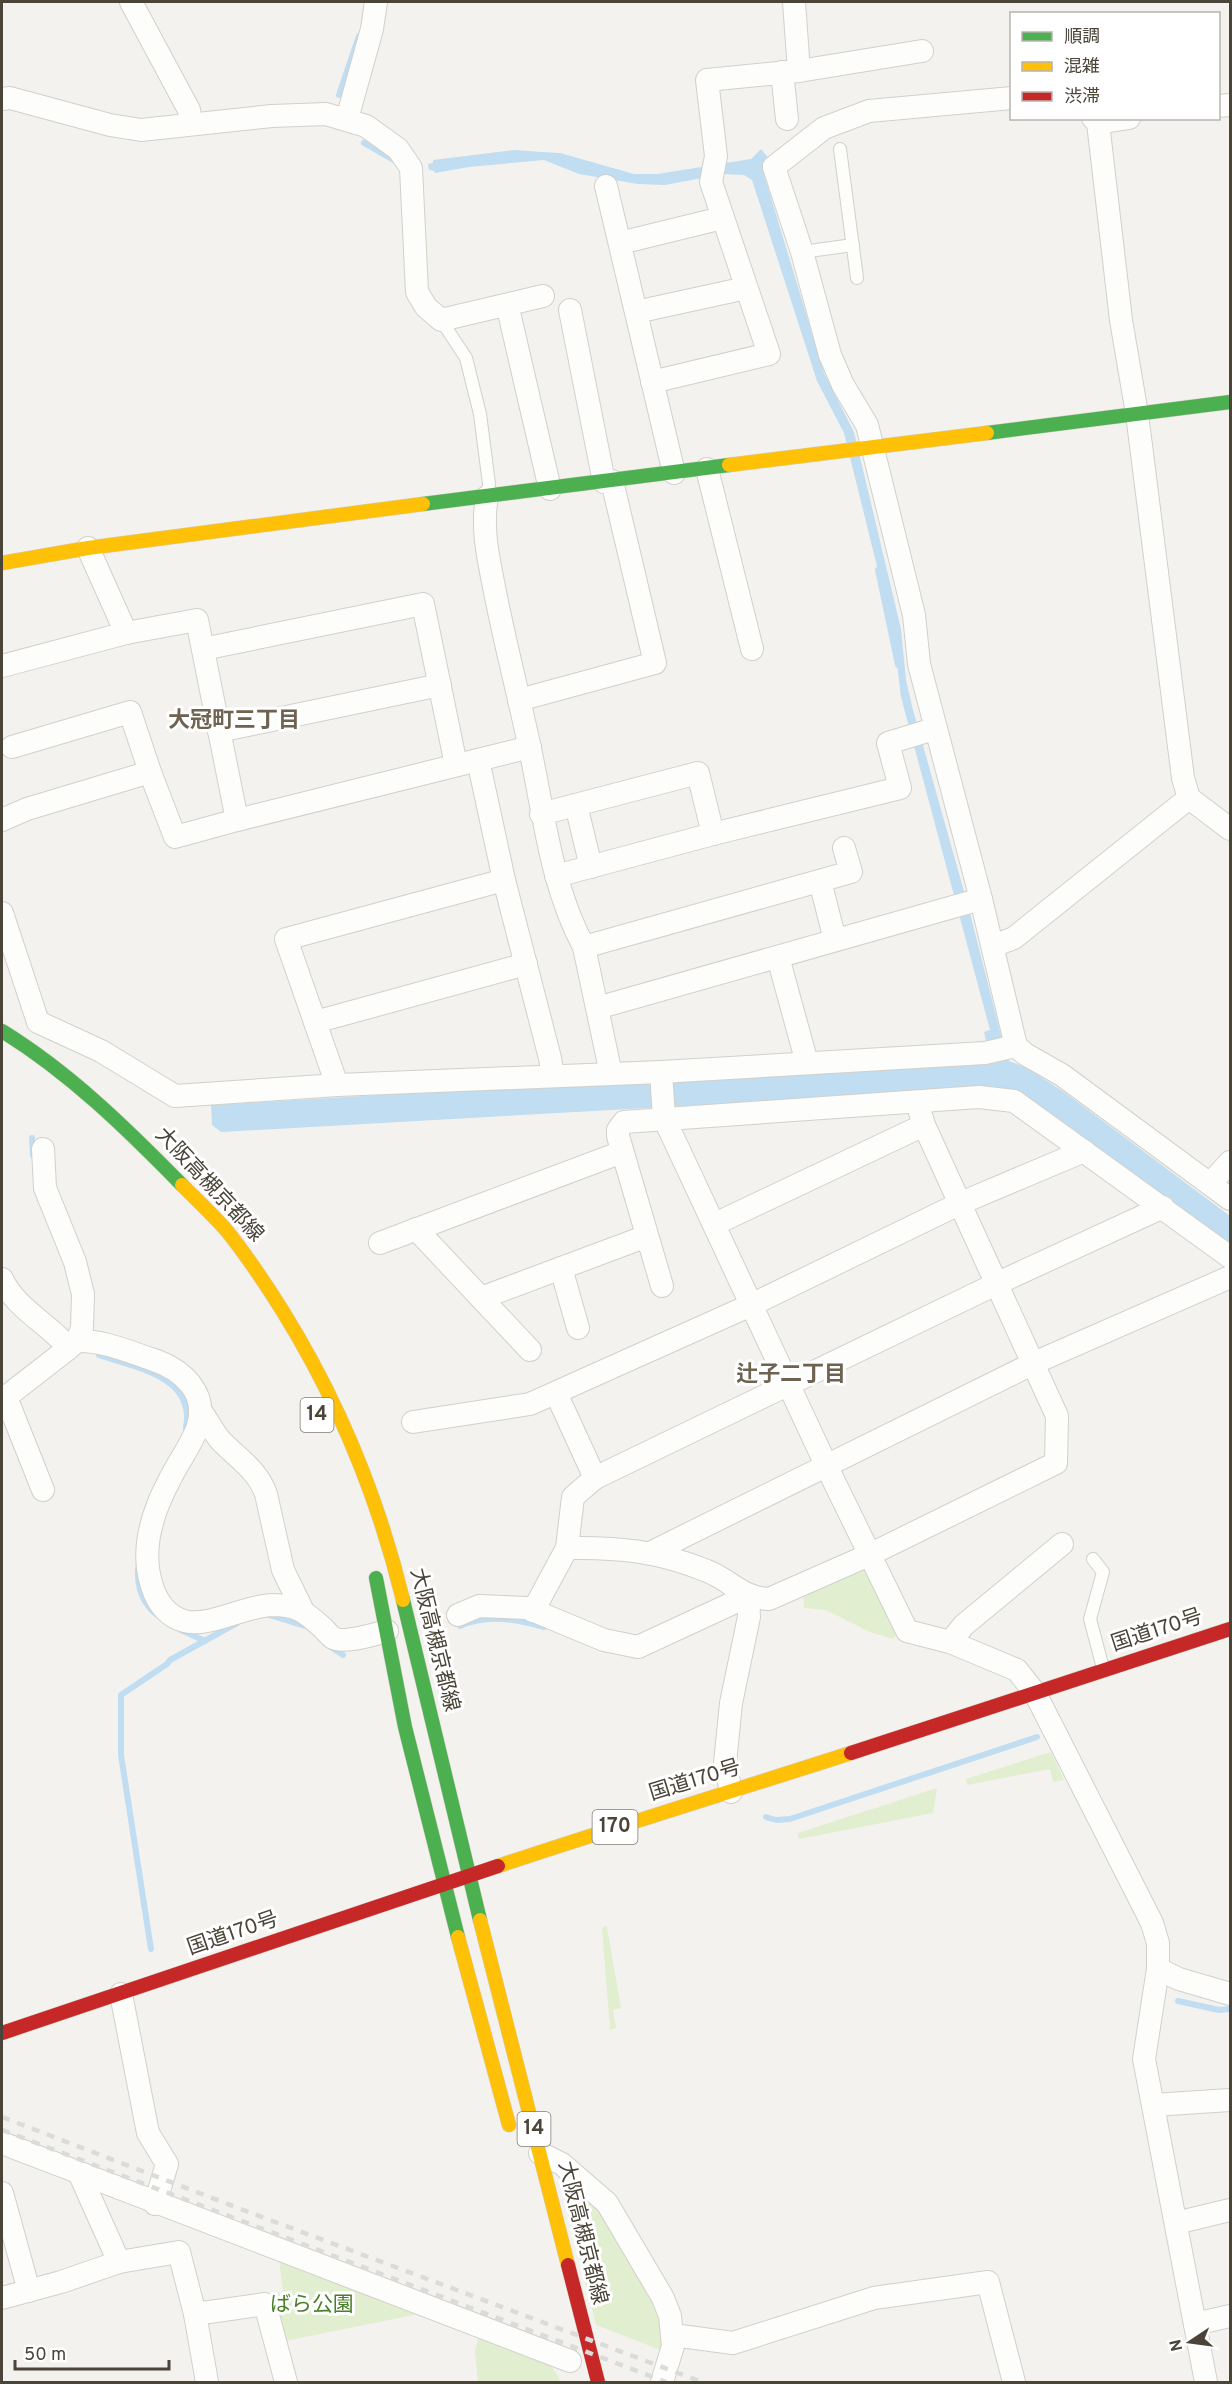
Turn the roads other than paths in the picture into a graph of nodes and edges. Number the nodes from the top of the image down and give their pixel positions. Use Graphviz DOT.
graph roads {
  1 [pos="131,2"];
  2 [pos="376,2"];
  3 [pos="794,2"];
  4 [pos="922,51"];
  5 [pos="791,71"];
  6 [pos="1010,98"];
  7 [pos="2,99"];
  8 [pos="347,119"];
  9 [pos="788,119"];
  10 [pos="1096,121"];
  11 [pos="191,124"];
  12 [pos="840,149"];
  13 [pos="606,186"];
  14 [pos="722,218"];
  15 [pos="620,243"];
  16 [pos="853,245"];
  17 [pos="802,252"];
  18 [pos="857,278"];
  19 [pos="746,288"];
  20 [pos="543,296"];
  21 [pos="570,310"];
  22 [pos="636,312"];
  23 [pos="510,317"];
  24 [pos="441,320"];
  25 [pos="652,382"];
  26 [pos="1230,402"];
  27 [pos="1137,414"];
  28 [pos="869,448"];
  29 [pos="707,469"];
  30 [pos="674,473"];
  31 [pos="608,482"];
  32 [pos="550,489"];
  33 [pos="487,497"];
  34 [pos="88,548"];
  35 [pos="2,563"];
  36 [pos="126,633"];
  37 [pos="203,649"];
  38 [pos="752,649"];
  39 [pos="2,666"];
  40 [pos="440,685"];
  41 [pos="519,700"];
  42 [pos="934,729"];
  43 [pos="219,731"];
  44 [pos="12,747"];
  45 [pos="530,747"];
  46 [pos="478,760"];
  47 [pos="456,765"];
  48 [pos="150,772"];
  49 [pos="1189,798"];
  50 [pos="576,805"];
  51 [pos="541,814"];
  52 [pos="2,820"];
  53 [pos="237,820"];
  54 [pos="1230,829"];
  55 [pos="713,834"];
  56 [pos="844,848"];
  57 [pos="591,867"];
  58 [pos="556,876"];
  59 [pos="504,879"];
  60 [pos="820,881"];
  61 [pos="968,902"];
  62 [pos="2,913"];
  63 [pos="835,940"];
  64 [pos="993,946"];
  65 [pos="584,947"];
  66 [pos="778,957"];
  67 [pos="526,964"];
  68 [pos="597,1008"];
  69 [pos="315,1022"];
  70 [pos="2,1031"];
  71 [pos="1012,1047"];
  72 [pos="807,1063"];
  73 [pos="610,1074"];
  74 [pos="661,1075"];
  75 [pos="553,1076"];
  76 [pos="337,1085"];
  77 [pos="917,1102"];
  78 [pos="663,1114"];
  79 [pos="924,1125"];
  80 [pos="43,1149"];
  81 [pos="1084,1151"];
  82 [pos="621,1152"];
  83 [pos="1230,1162"];
  84 [pos="1210,1184"];
  85 [pos="1230,1199"];
  86 [pos="961,1203"];
  87 [pos="1163,1207"];
  88 [pos="715,1224"];
  89 [pos="416,1229"];
  90 [pos="647,1236"];
  91 [pos="380,1243"];
  92 [pos="1230,1257"];
  93 [pos="561,1268"];
  94 [pos="1230,1277"];
  95 [pos="2,1279"];
  96 [pos="998,1284"];
  97 [pos="662,1286"];
  98 [pos="481,1298"];
  99 [pos="751,1305"];
  100 [pos="578,1328"];
  101 [pos="73,1345"];
  102 [pos="530,1350"];
  103 [pos="1034,1363"];
  104 [pos="788,1385"];
  105 [pos="556,1393"];
  106 [pos="4,1398"];
  107 [pos="200,1410"];
  108 [pos="413,1422"];
  109 [pos="826,1467"];
  110 [pos="595,1478"];
  111 [pos="43,1490"];
  112 [pos="1062,1544"];
  113 [pos="567,1548"];
  114 [pos="652,1552"];
  115 [pos="869,1555"];
  116 [pos="1093,1559"];
  117 [pos="373,1565"];
  118 [pos="748,1596"];
  119 [pos="302,1609"];
  120 [pos="533,1611"];
  121 [pos="458,1615"];
  122 [pos="1230,1629"];
  123 [pos="387,1631"];
  124 [pos="950,1642"];
  125 [pos="1104,1671"];
  126 [pos="1035,1693"];
  127 [pos="732,1792"];
  128 [pos="469,1876"];
  129 [pos="444,1885"];
  130 [pos="1158,1969"];
  131 [pos="121,1994"];
  132 [pos="1230,1994"];
  133 [pos="2,2033"];
  134 [pos="1230,2100"];
  135 [pos="1153,2105"];
  136 [pos="514,2142"];
  137 [pos="2,2143"];
  138 [pos="540,2153"];
  139 [pos="80,2175"];
  140 [pos="2,2193"];
  141 [pos="155,2204"];
  142 [pos="1230,2210"];
  143 [pos="188,2216"];
  144 [pos="1176,2223"];
  145 [pos="179,2252"];
  146 [pos="119,2262"];
  147 [pos="29,2291"];
  148 [pos="2,2298"];
  149 [pos="195,2314"];
  150 [pos="1230,2316"];
  151 [pos="1195,2324"];
  152 [pos="673,2335"];
  153 [pos="570,2361"];
  154 [pos="207,2382"];
  155 [pos="286,2382"];
  156 [pos="598,2382"];
  157 [pos="662,2382"];
  158 [pos="1014,2382"];
  159 [pos="1206,2382"];
  1 -- 11 [label="street"];
  2 -- 8 [label="street"];
  3 -- 5 [label="street"];
  4 -- 5 [label="street"];
  5 -- 9 [label="street"];
  5 -- 14 [label="street"];
  6 -- 17 [label="street"];
  7 -- 11 [label="street"];
  8 -- 11 [label="street"];
  8 -- 24 [label="street"];
  10 -- 27 [label="street"];
  12 -- 16 [label="lane"];
  13 -- 15 [label="street"];
  14 -- 15 [label="street"];
  14 -- 19 [label="street"];
  15 -- 22 [label="street"];
  16 -- 17 [label="lane"];
  16 -- 18 [label="lane"];
  17 -- 28 [label="street"];
  19 -- 22 [label="street"];
  19 -- 25 [label="street"];
  20 -- 24 [label="street"];
  21 -- 31 [label="street"];
  22 -- 25 [label="street"];
  23 -- 32 [label="street"];
  24 -- 33 [label="lane"];
  25 -- 30 [label="street"];
  26 -- 27 [label="main road"];
  27 -- 28 [label="main road"];
  27 -- 49 [label="street"];
  28 -- 29 [label="main road"];
  28 -- 42 [label="street"];
  29 -- 30 [label="main road"];
  29 -- 38 [label="street"];
  30 -- 31 [label="main road"];
  31 -- 32 [label="main road"];
  31 -- 41 [label="street"];
  32 -- 33 [label="main road"];
  33 -- 34 [label="main road"];
  33 -- 41 [label="street"];
  34 -- 35 [label="main road"];
  34 -- 36 [label="street"];
  36 -- 37 [label="street"];
  36 -- 39 [label="street"];
  37 -- 40 [label="street"];
  37 -- 43 [label="street"];
  40 -- 43 [label="street"];
  40 -- 47 [label="street"];
  41 -- 45 [label="street"];
  42 -- 55 [label="street"];
  42 -- 61 [label="street"];
  43 -- 53 [label="street"];
  44 -- 48 [label="street"];
  45 -- 46 [label="street"];
  45 -- 51 [label="street"];
  46 -- 47 [label="street"];
  46 -- 59 [label="street"];
  47 -- 53 [label="street"];
  48 -- 52 [label="street"];
  48 -- 53 [label="street"];
  49 -- 54 [label="street"];
  49 -- 64 [label="street"];
  50 -- 51 [label="street"];
  50 -- 55 [label="street"];
  50 -- 57 [label="street"];
  51 -- 58 [label="street"];
  55 -- 57 [label="street"];
  56 -- 60 [label="street"];
  57 -- 58 [label="street"];
  58 -- 65 [label="street"];
  59 -- 67 [label="street"];
  59 -- 69 [label="street"];
  60 -- 63 [label="street"];
  60 -- 65 [label="street"];
  61 -- 63 [label="street"];
  61 -- 64 [label="street"];
  62 -- 76 [label="street"];
  63 -- 66 [label="street"];
  64 -- 71 [label="street"];
  65 -- 68 [label="street"];
  66 -- 68 [label="street"];
  66 -- 72 [label="street"];
  67 -- 69 [label="street"];
  67 -- 75 [label="street"];
  68 -- 73 [label="street"];
  69 -- 76 [label="street"];
  70 -- 128 [label="main road, 大阪高槻京都線 / 14"];
  71 -- 72 [label="street"];
  71 -- 84 [label="street"];
  72 -- 74 [label="street"];
  73 -- 74 [label="street"];
  73 -- 75 [label="street"];
  74 -- 78 [label="street"];
  75 -- 76 [label="street"];
  77 -- 78 [label="street"];
  77 -- 79 [label="street"];
  77 -- 81 [label="street"];
  78 -- 82 [label="street"];
  78 -- 88 [label="street"];
  79 -- 86 [label="street"];
  79 -- 88 [label="street"];
  80 -- 101 [label="street"];
  81 -- 86 [label="street"];
  81 -- 87 [label="street"];
  82 -- 89 [label="street"];
  82 -- 90 [label="street"];
  83 -- 84 [label="street"];
  84 -- 85 [label="street"];
  86 -- 96 [label="street"];
  86 -- 99 [label="street"];
  87 -- 92 [label="street"];
  87 -- 96 [label="street"];
  88 -- 99 [label="street"];
  89 -- 91 [label="street"];
  89 -- 98 [label="street"];
  90 -- 93 [label="street"];
  90 -- 97 [label="street"];
  93 -- 98 [label="street"];
  93 -- 100 [label="street"];
  94 -- 103 [label="street"];
  95 -- 101 [label="street"];
  96 -- 103 [label="street"];
  96 -- 104 [label="street"];
  98 -- 102 [label="street"];
  99 -- 104 [label="street"];
  99 -- 105 [label="street"];
  101 -- 106 [label="street"];
  101 -- 107 [label="street"];
  103 -- 109 [label="street"];
  103 -- 115 [label="street"];
  104 -- 109 [label="street"];
  104 -- 110 [label="street"];
  105 -- 108 [label="street"];
  105 -- 110 [label="street"];
  106 -- 111 [label="street"];
  107 -- 119 [label="street"];
  107 -- 119 [label="street"];
  109 -- 114 [label="street"];
  109 -- 115 [label="street"];
  110 -- 113 [label="street"];
  112 -- 124 [label="street"];
  113 -- 114 [label="street"];
  113 -- 120 [label="street"];
  114 -- 118 [label="street"];
  115 -- 118 [label="street"];
  115 -- 124 [label="street"];
  116 -- 125 [label="lane"];
  117 -- 123 [label="main road, 大阪高槻京都線 / 14"];
  118 -- 120 [label="street"];
  118 -- 127 [label="street"];
  119 -- 123 [label="street"];
  120 -- 121 [label="street"];
  122 -- 125 [label="main road, 国道170号 / 170"];
  123 -- 129 [label="main road, 大阪高槻京都線 / 14"];
  124 -- 126 [label="street"];
  125 -- 126 [label="main road, 国道170号 / 170"];
  126 -- 127 [label="main road, 国道170号 / 170"];
  126 -- 130 [label="street"];
  127 -- 128 [label="main road, 国道170号 / 170"];
  128 -- 129 [label="main road, 国道170号 / 170"];
  128 -- 138 [label="main road, 大阪高槻京都線 / 14"];
  129 -- 131 [label="main road, 国道170号 / 170"];
  129 -- 136 [label="main road, 大阪高槻京都線 / 14"];
  130 -- 132 [label="street"];
  130 -- 135 [label="street"];
  131 -- 133 [label="main road, 国道170号 / 170"];
  131 -- 141 [label="street"];
  134 -- 135 [label="street"];
  135 -- 144 [label="street"];
  137 -- 139 [label="street"];
  138 -- 152 [label="street"];
  138 -- 156 [label="main road, 大阪高槻京都線 / 14"];
  139 -- 141 [label="street"];
  139 -- 146 [label="street"];
  140 -- 147 [label="street"];
  141 -- 143 [label="street"];
  142 -- 144 [label="street"];
  143 -- 145 [label="street"];
  143 -- 153 [label="street"];
  144 -- 151 [label="street"];
  145 -- 146 [label="street"];
  145 -- 149 [label="street"];
  146 -- 147 [label="street"];
  147 -- 148 [label="street"];
  149 -- 154 [label="street"];
  149 -- 155 [label="street"];
  150 -- 151 [label="street"];
  151 -- 159 [label="street"];
  152 -- 157 [label="street"];
  152 -- 158 [label="street"];
}
